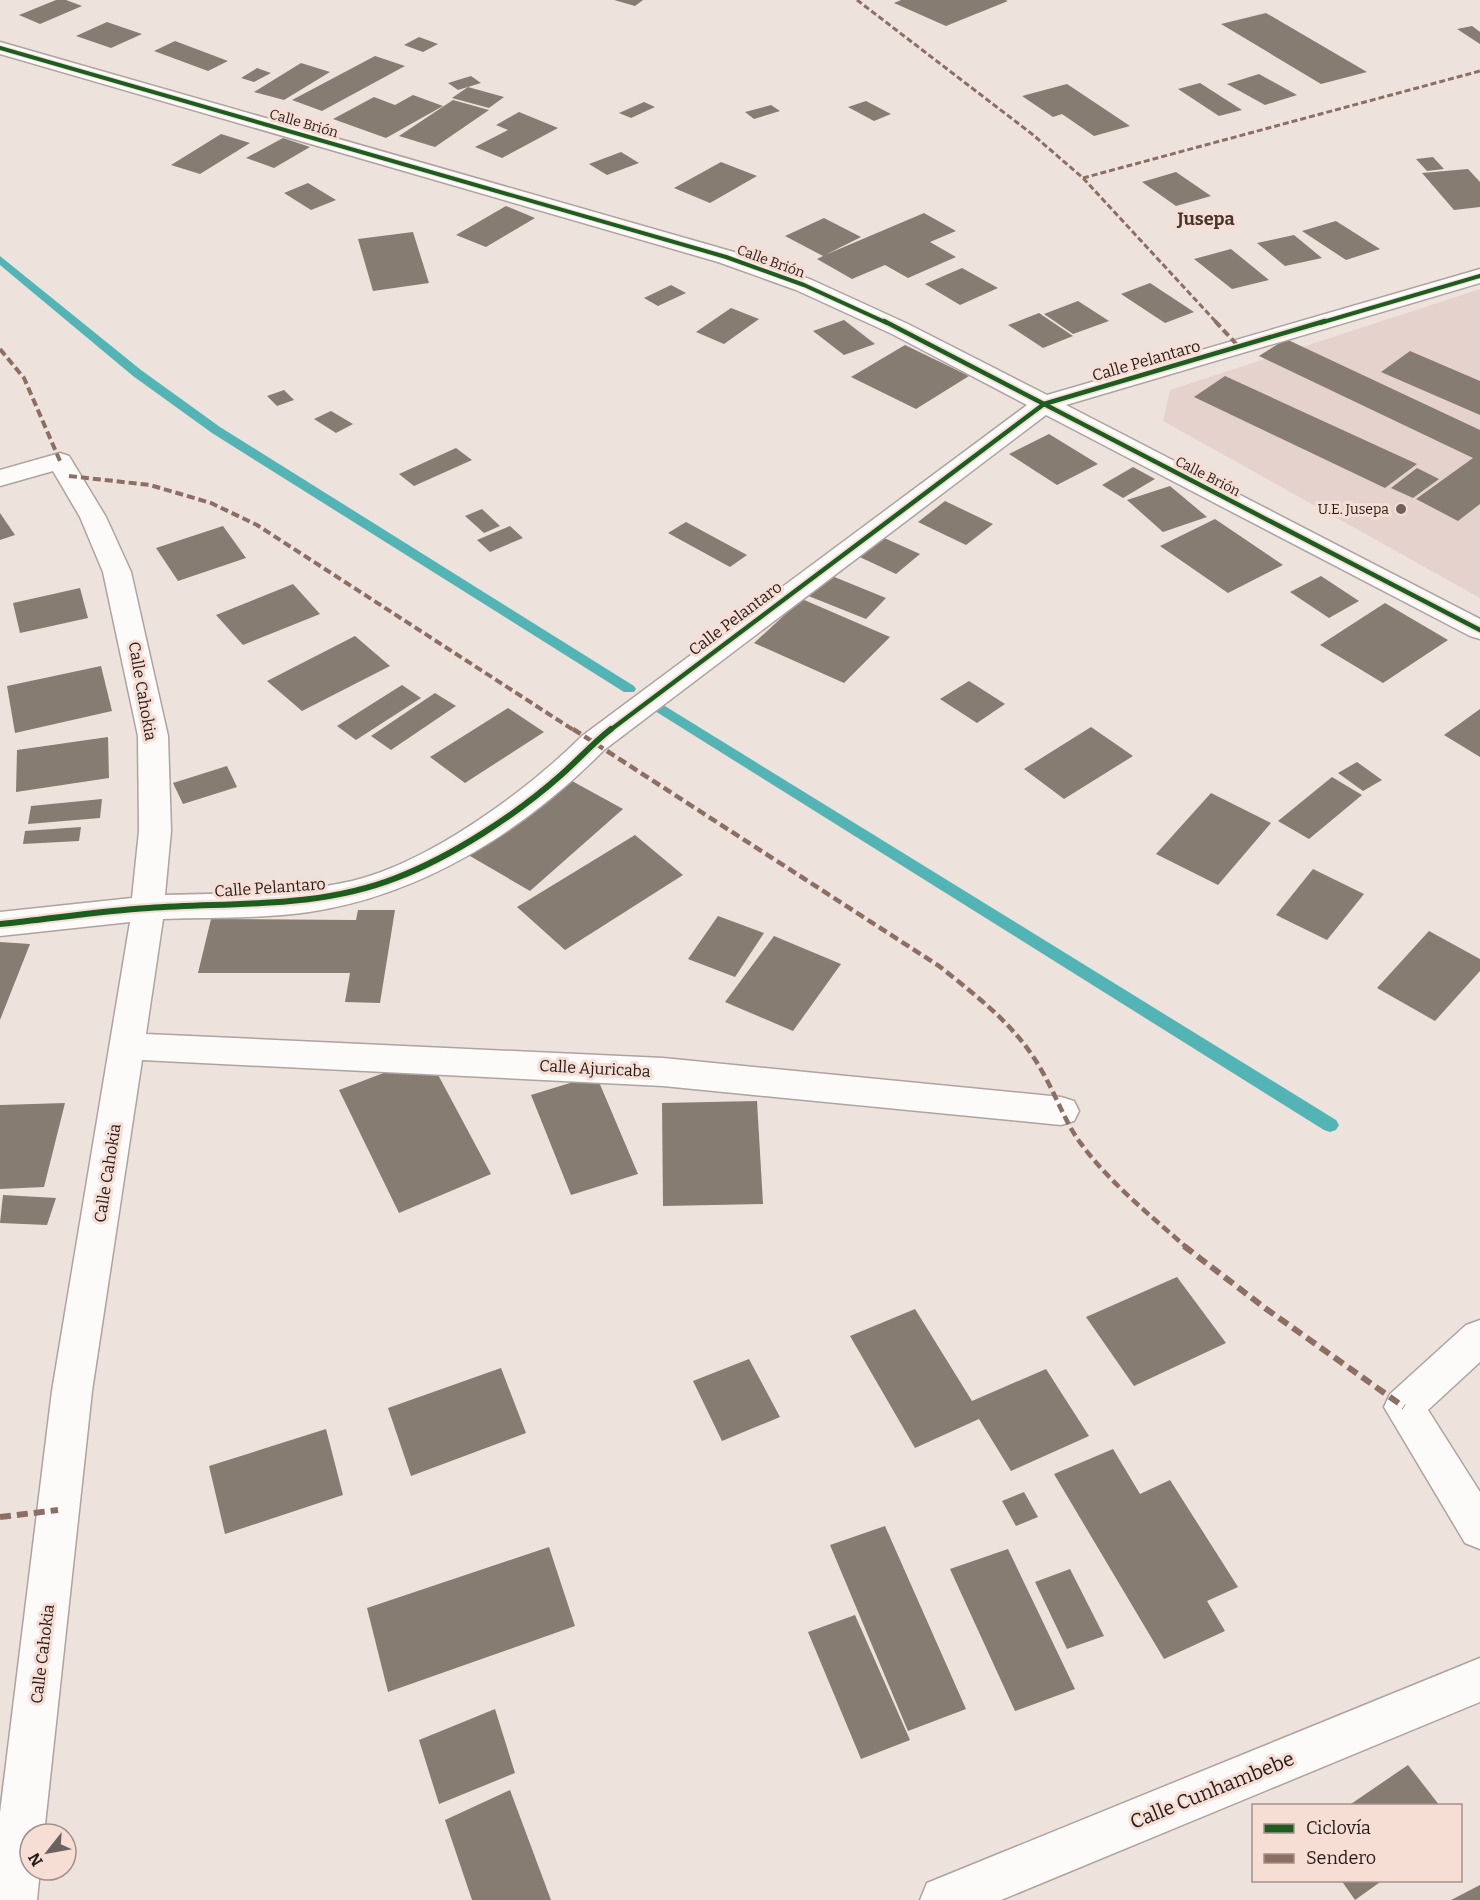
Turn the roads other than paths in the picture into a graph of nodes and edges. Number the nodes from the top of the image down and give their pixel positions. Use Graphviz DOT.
graph roads {
  1 [pos="0,48"];
  2 [pos="1480,276"];
  3 [pos="1044,404"];
  4 [pos="0,478"];
  5 [pos="1480,630"];
  6 [pos="148,908"];
  7 [pos="0,924"];
  8 [pos="127,1046"];
  9 [pos="1060,1111"];
  10 [pos="1480,1337"];
  11 [pos="1480,1529"];
  12 [pos="1480,1680"];
  13 [pos="13,1900"];
  14 [pos="944,1900"];
  1 -- 3 [label="street, Calle Brión"];
  2 -- 3 [label="street, Calle Pelantaro"];
  3 -- 5 [label="street, Calle Brión"];
  3 -- 6 [label="street, Calle Pelantaro"];
  4 -- 6 [label="street, Calle Cahokia"];
  6 -- 7 [label="street, Calle Pelantaro"];
  6 -- 8 [label="street, Calle Cahokia"];
  8 -- 9 [label="street, Calle Ajuricaba"];
  8 -- 13 [label="street, Calle Cahokia"];
  10 -- 11 [label="street"];
  12 -- 14 [label="street, Calle Cunhambebe"];
}
